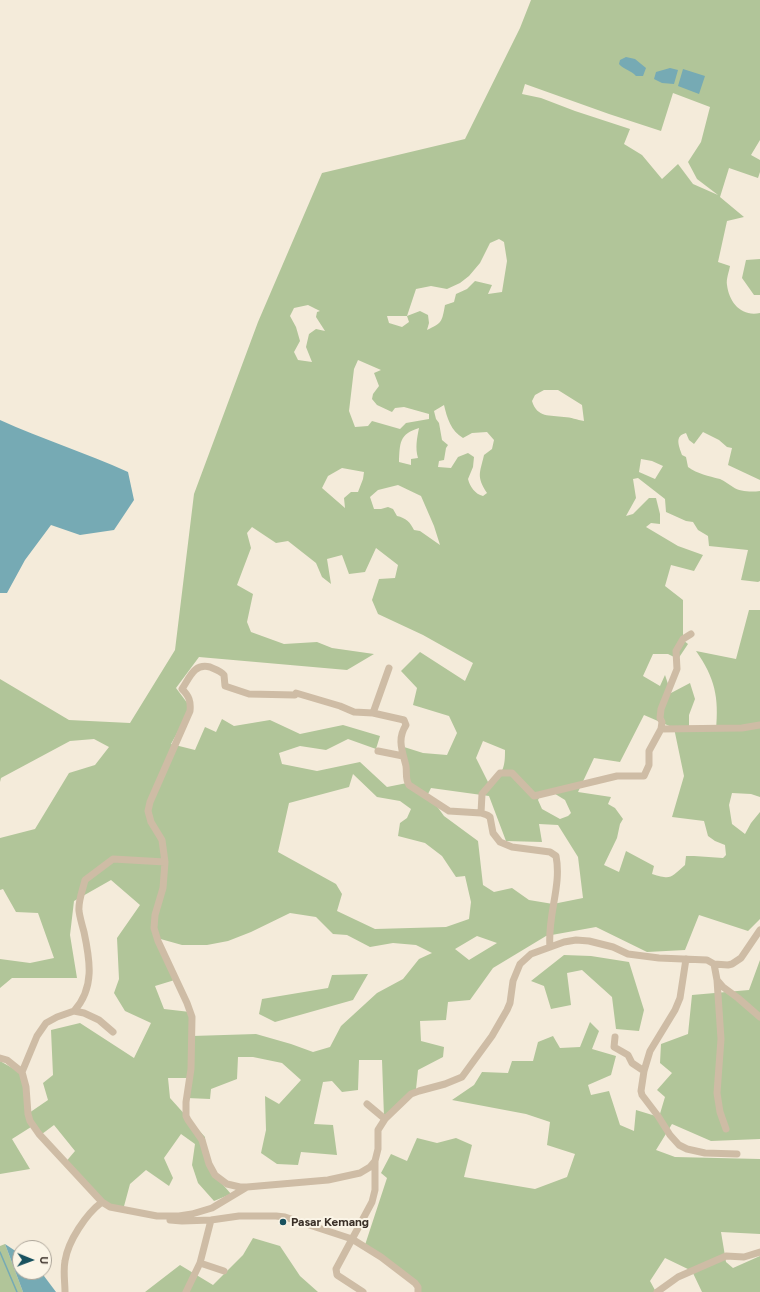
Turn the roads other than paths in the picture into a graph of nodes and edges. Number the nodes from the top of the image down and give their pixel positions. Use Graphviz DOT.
graph roads {
  1 [pos="691,634"];
  2 [pos="389,668"];
  3 [pos="373,713"];
  4 [pos="760,725"];
  5 [pos="661,729"];
  6 [pos="378,751"];
  7 [pos="403,756"];
  8 [pos="482,813"];
  9 [pos="165,862"];
  10 [pos="760,930"];
  11 [pos="550,947"];
  12 [pos="686,959"];
  13 [pos="714,964"];
  14 [pos="717,980"];
  15 [pos="74,1011"];
  16 [pos="760,1017"];
  17 [pos="113,1032"];
  18 [pos="615,1037"];
  19 [pos="0,1058"];
  20 [pos="644,1071"];
  21 [pos="22,1072"];
  22 [pos="367,1104"];
  23 [pos="385,1119"];
  24 [pos="726,1129"];
  25 [pos="737,1154"];
  26 [pos="375,1161"];
  27 [pos="247,1187"];
  28 [pos="102,1202"];
  29 [pos="157,1216"];
  30 [pos="211,1220"];
  31 [pos="352,1239"];
  32 [pos="760,1252"];
  33 [pos="200,1262"];
  34 [pos="224,1271"];
  35 [pos="65,1292"];
  36 [pos="186,1292"];
  37 [pos="363,1292"];
  38 [pos="418,1292"];
  39 [pos="657,1292"];
  1 -- 5 [label="street"];
  2 -- 3 [label="street"];
  3 -- 7 [label="street"];
  3 -- 9 [label="street"];
  4 -- 5 [label="street"];
  5 -- 8 [label="street"];
  6 -- 7 [label="street"];
  7 -- 8 [label="street"];
  8 -- 11 [label="street"];
  9 -- 15 [label="street"];
  9 -- 27 [label="street"];
  10 -- 13 [label="street"];
  11 -- 12 [label="street"];
  11 -- 23 [label="street"];
  12 -- 13 [label="street"];
  12 -- 20 [label="street"];
  13 -- 14 [label="street"];
  14 -- 16 [label="street"];
  14 -- 24 [label="street"];
  15 -- 17 [label="street"];
  15 -- 21 [label="street"];
  18 -- 20 [label="street"];
  19 -- 21 [label="street"];
  20 -- 25 [label="street"];
  21 -- 28 [label="street"];
  22 -- 23 [label="street"];
  23 -- 26 [label="street"];
  26 -- 27 [label="street"];
  26 -- 31 [label="street"];
  27 -- 29 [label="street"];
  28 -- 29 [label="street"];
  28 -- 35 [label="street"];
  29 -- 30 [label="street"];
  30 -- 31 [label="street"];
  30 -- 33 [label="street"];
  31 -- 37 [label="street"];
  31 -- 38 [label="street"];
  32 -- 39 [label="street"];
  33 -- 34 [label="street"];
  33 -- 36 [label="street"];
}
